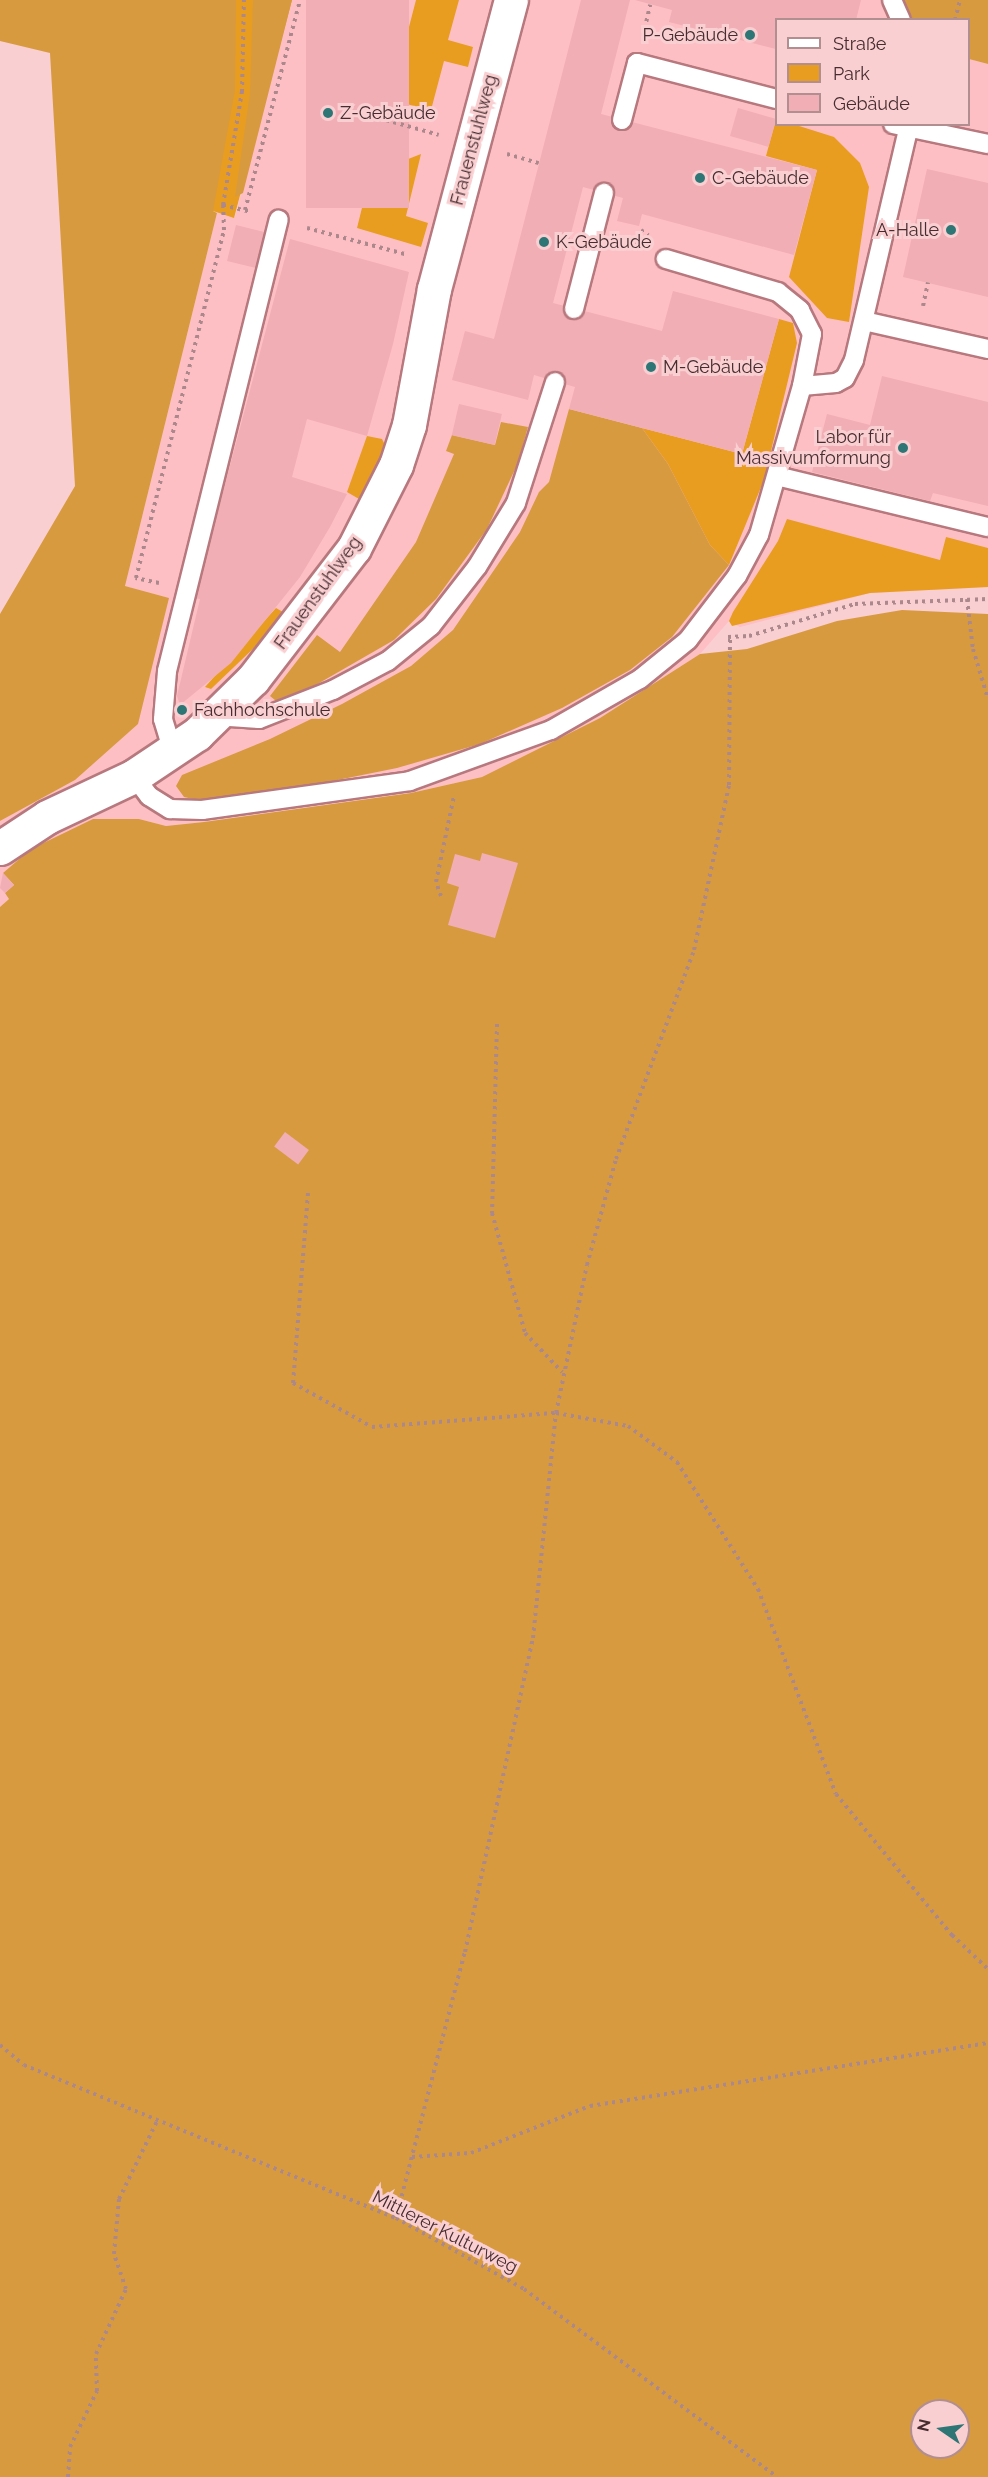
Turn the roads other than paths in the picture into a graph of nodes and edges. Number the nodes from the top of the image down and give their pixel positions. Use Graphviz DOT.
graph roads {
  1 [pos="511,0"];
  2 [pos="892,0"];
  3 [pos="900,18"];
  4 [pos="775,98"];
  5 [pos="622,120"];
  6 [pos="914,127"];
  7 [pos="988,144"];
  8 [pos="603,192"];
  9 [pos="279,220"];
  10 [pos="666,259"];
  11 [pos="574,309"];
  12 [pos="864,321"];
  13 [pos="988,350"];
  14 [pos="555,382"];
  15 [pos="802,386"];
  16 [pos="777,476"];
  17 [pos="988,527"];
  18 [pos="215,717"];
  19 [pos="173,752"];
  20 [pos="134,776"];
  21 [pos="0,848"];
  1 -- 18 [label="street, Frauenstuhlweg"];
  2 -- 3 [label="lane"];
  4 -- 5 [label="lane"];
  6 -- 7 [label="lane"];
  6 -- 12 [label="lane"];
  8 -- 11 [label="lane"];
  9 -- 19 [label="lane"];
  10 -- 15 [label="lane"];
  12 -- 13 [label="lane"];
  12 -- 15 [label="lane"];
  14 -- 18 [label="lane"];
  15 -- 16 [label="lane"];
  16 -- 17 [label="lane"];
  16 -- 20 [label="lane"];
  18 -- 19 [label="street, Frauenstuhlweg"];
  19 -- 20 [label="street, Frauenstuhlweg"];
  20 -- 21 [label="street, Frauenstuhlweg"];
}
